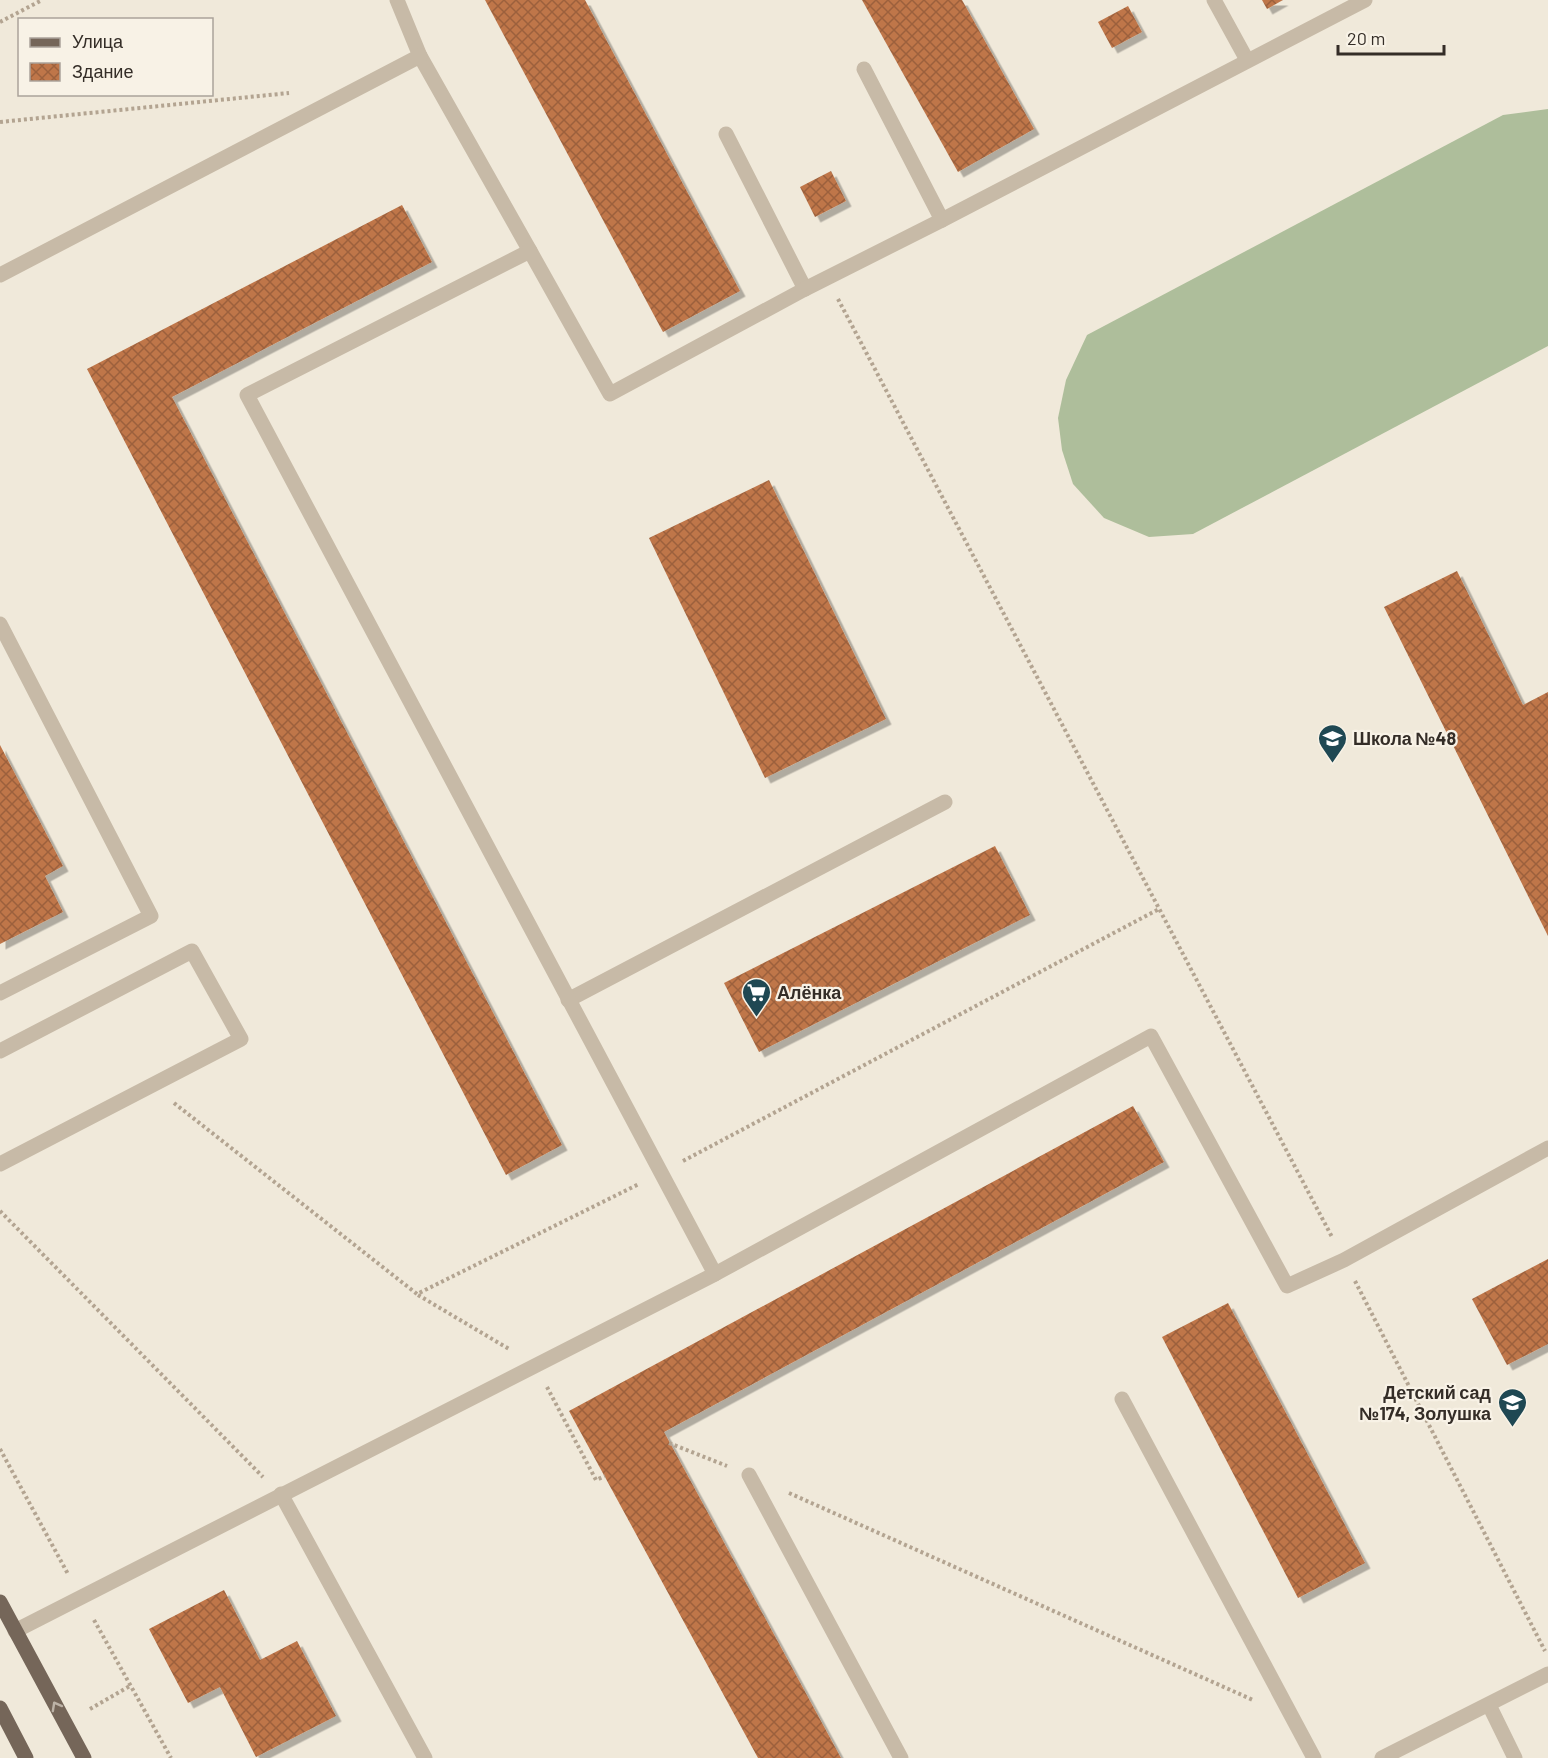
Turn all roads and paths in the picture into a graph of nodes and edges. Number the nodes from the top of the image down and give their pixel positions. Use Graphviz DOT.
graph roads {
  1 [pos="42,0"];
  2 [pos="397,0"];
  3 [pos="1214,0"];
  4 [pos="1365,0"];
  5 [pos="0,22"];
  6 [pos="420,56"];
  7 [pos="1247,60"];
  8 [pos="864,69"];
  9 [pos="292,93"];
  10 [pos="0,122"];
  11 [pos="726,134"];
  12 [pos="942,220"];
  13 [pos="530,250"];
  14 [pos="0,275"];
  15 [pos="827,278"];
  16 [pos="805,289"];
  17 [pos="0,624"];
  18 [pos="945,802"];
  19 [pos="0,993"];
  20 [pos="568,1000"];
  21 [pos="0,1051"];
  22 [pos="1548,1148"];
  23 [pos="0,1164"];
  24 [pos="0,1211"];
  25 [pos="1344,1260"];
  26 [pos="715,1274"];
  27 [pos="417,1294"];
  28 [pos="536,1365"];
  29 [pos="1122,1399"];
  30 [pos="562,1417"];
  31 [pos="669,1443"];
  32 [pos="749,1475"];
  33 [pos="604,1476"];
  34 [pos="281,1494"];
  35 [pos="0,1602"];
  36 [pos="15,1631"];
  37 [pos="1548,1657"];
  38 [pos="1548,1674"];
  39 [pos="130,1686"];
  40 [pos="1489,1705"];
  41 [pos="0,1708"];
  42 [pos="90,1709"];
  43 [pos="1292,1718"];
  44 [pos="26,1758"];
  45 [pos="84,1758"];
  46 [pos="425,1758"];
  47 [pos="901,1758"];
  48 [pos="1314,1758"];
  49 [pos="1382,1758"];
  50 [pos="1515,1758"];
  1 -- 5 [label="path"];
  2 -- 6 [label="lane"];
  3 -- 7 [label="lane"];
  4 -- 7 [label="lane"];
  6 -- 13 [label="lane"];
  6 -- 14 [label="lane"];
  7 -- 12 [label="lane"];
  8 -- 12 [label="lane"];
  9 -- 10 [label="path"];
  11 -- 16 [label="lane"];
  12 -- 15 [label="lane"];
  13 -- 16 [label="lane"];
  13 -- 20 [label="lane"];
  15 -- 16 [label="lane"];
  15 -- 25 [label="path"];
  17 -- 19 [label="lane"];
  18 -- 20 [label="lane"];
  20 -- 26 [label="lane"];
  21 -- 23 [label="lane"];
  22 -- 25 [label="lane"];
  24 -- 34 [label="path"];
  25 -- 26 [label="lane"];
  25 -- 37 [label="path"];
  26 -- 28 [label="lane"];
  27 -- 28 [label="path"];
  28 -- 34 [label="lane"];
  29 -- 43 [label="lane"];
  30 -- 33 [label="path"];
  31 -- 32 [label="path"];
  32 -- 43 [label="path"];
  32 -- 47 [label="lane"];
  34 -- 36 [label="lane"];
  34 -- 46 [label="lane"];
  35 -- 36 [label="main road"];
  45 -- 36 [label="main road, one-way"];
  38 -- 40 [label="lane"];
  39 -- 42 [label="path"];
  40 -- 49 [label="lane"];
  40 -- 50 [label="lane"];
  41 -- 44 [label="main road"];
  43 -- 48 [label="lane"];
}
